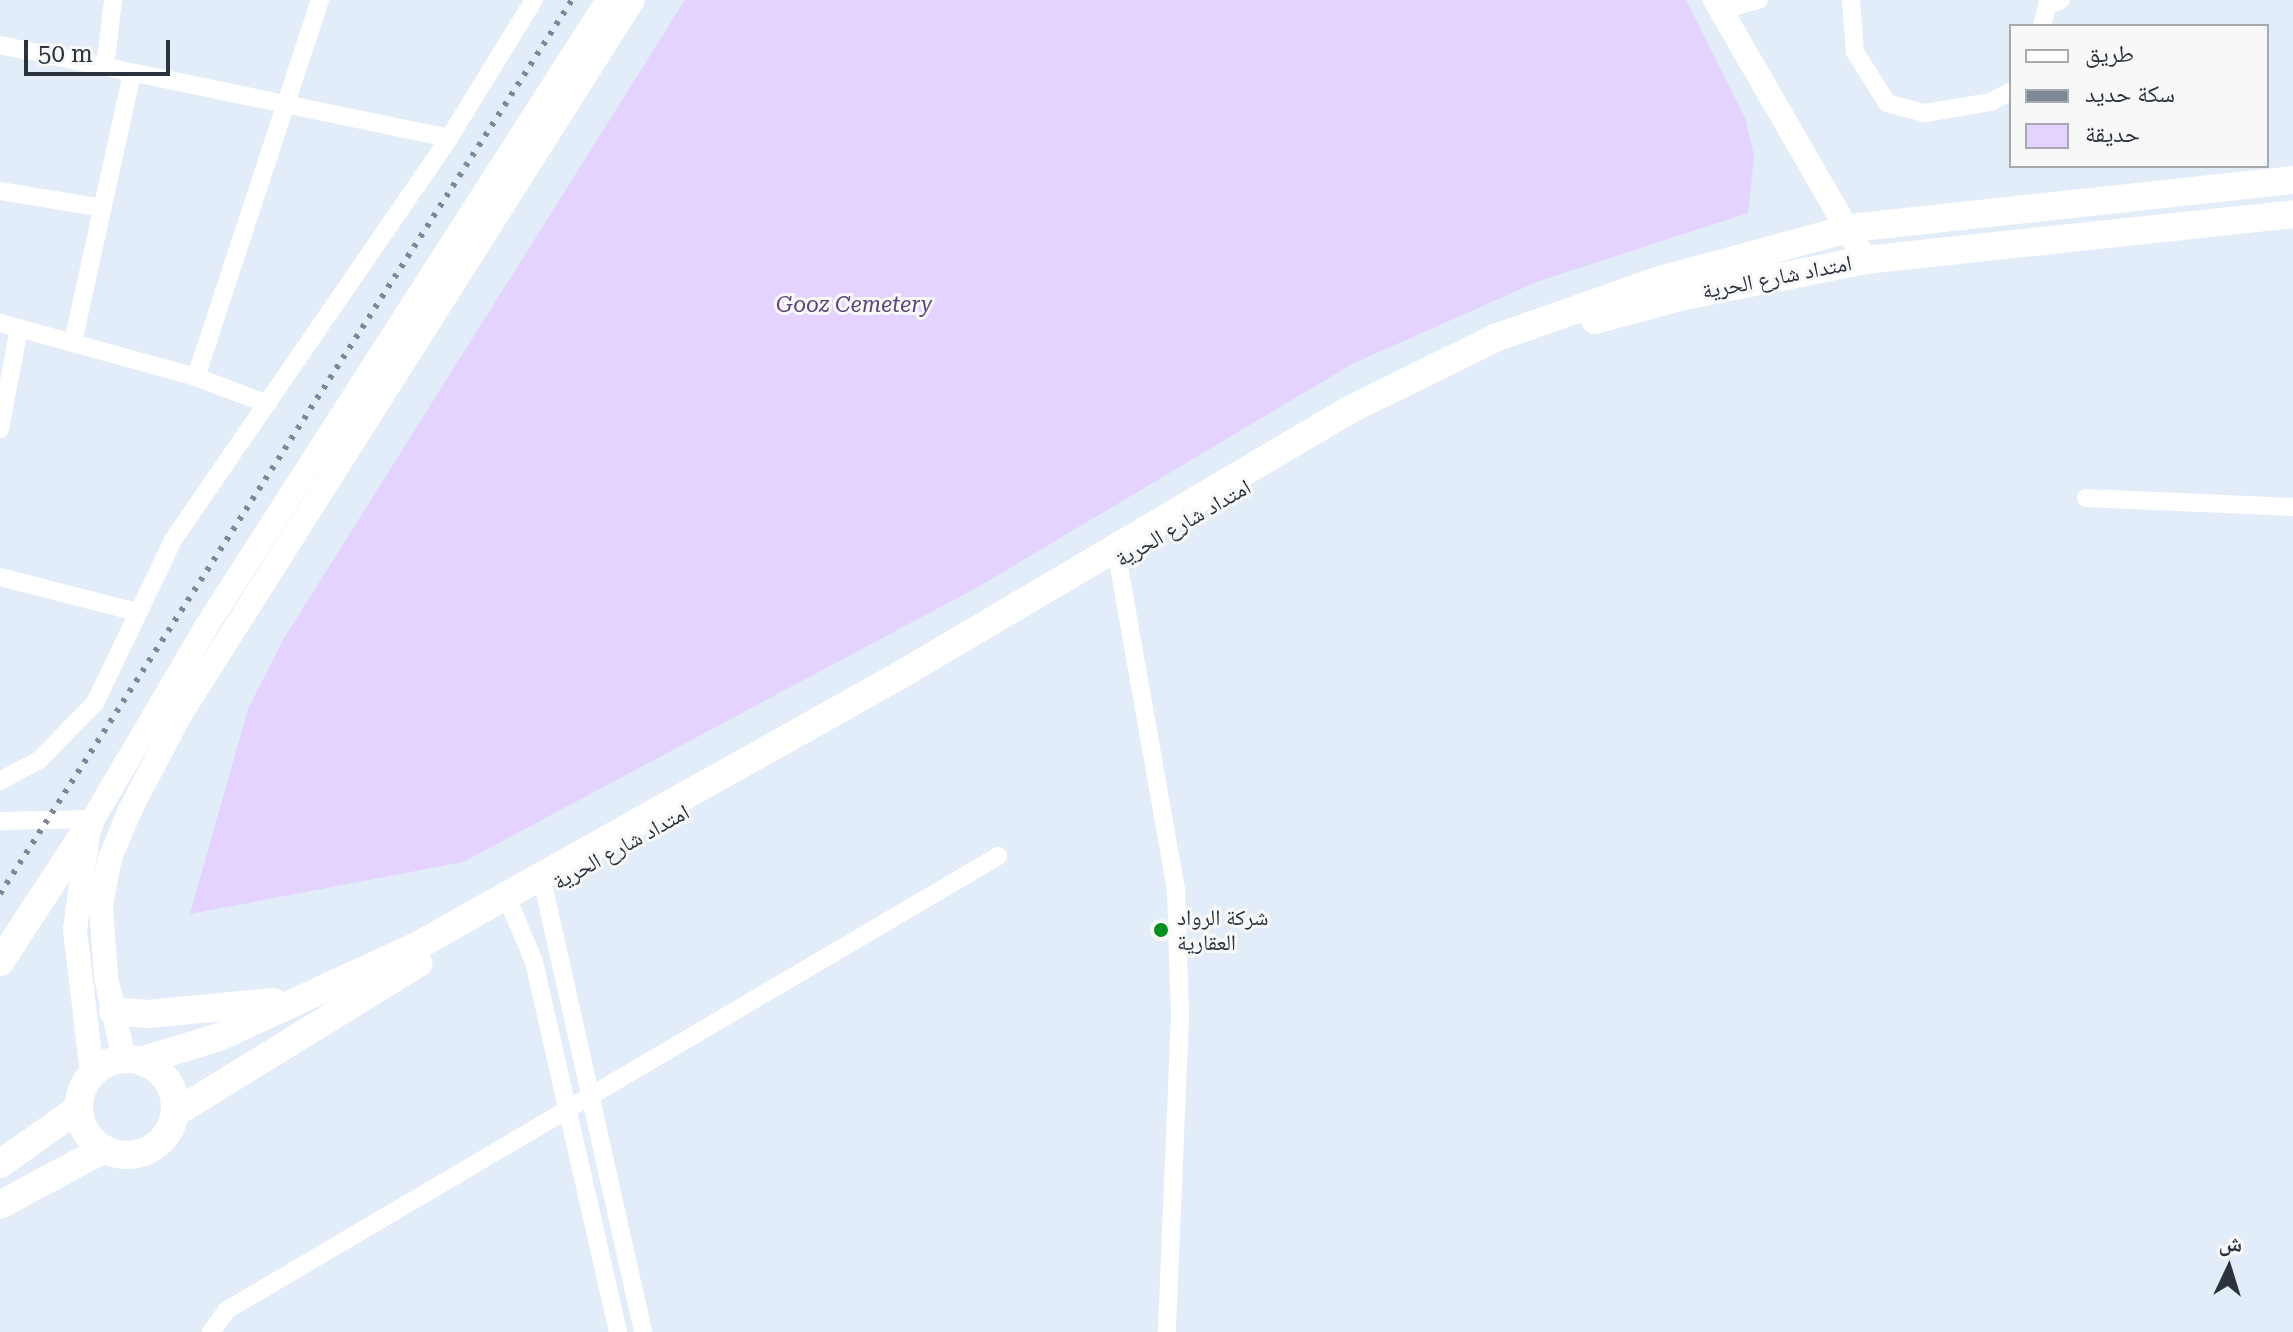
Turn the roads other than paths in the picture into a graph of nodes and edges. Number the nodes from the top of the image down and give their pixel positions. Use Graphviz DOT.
graph roads {
  1 [pos="113,0"];
  2 [pos="320,0"];
  3 [pos="534,0"];
  4 [pos="608,0"];
  5 [pos="633,0"];
  6 [pos="1759,0"];
  7 [pos="1851,0"];
  8 [pos="2061,0"];
  9 [pos="1718,5"];
  10 [pos="2042,24"];
  11 [pos="0,45"];
  12 [pos="105,67"];
  13 [pos="132,73"];
  14 [pos="2009,92"];
  15 [pos="286,106"];
  16 [pos="449,138"];
  17 [pos="2293,180"];
  18 [pos="0,191"];
  19 [pos="103,208"];
  20 [pos="2293,214"];
  21 [pos="1851,228"];
  22 [pos="1865,260"];
  23 [pos="0,323"];
  24 [pos="19,328"];
  25 [pos="73,342"];
  26 [pos="196,377"];
  27 [pos="268,404"];
  28 [pos="0,429"];
  29 [pos="2086,498"];
  30 [pos="2293,507"];
  31 [pos="1118,561"];
  32 [pos="0,577"];
  33 [pos="136,612"];
  34 [pos="0,781"];
  35 [pos="0,821"];
  36 [pos="91,823"];
  37 [pos="998,856"];
  38 [pos="542,883"];
  39 [pos="509,902"];
  40 [pos="0,962"];
  41 [pos="310,997"];
  42 [pos="113,1011"];
  43 [pos="133,1060"];
  44 [pos="92,1073"];
  45 [pos="588,1097"];
  46 [pos="79,1108"];
  47 [pos="567,1111"];
  48 [pos="175,1113"];
  49 [pos="104,1149"];
  50 [pos="0,1164"];
  51 [pos="0,1205"];
  52 [pos="211,1332"];
  53 [pos="618,1332"];
  54 [pos="643,1332"];
  55 [pos="1167,1332"];
  1 -- 12 [label="street"];
  2 -- 15 [label="street"];
  3 -- 16 [label="street"];
  4 -- 36 [label="main road"];
  5 -- 42 [label="main road"];
  6 -- 9 [label="street"];
  7 -- 14 [label="street"];
  8 -- 10 [label="street"];
  9 -- 21 [label="main road"];
  11 -- 12 [label="street"];
  12 -- 13 [label="street"];
  13 -- 15 [label="street"];
  13 -- 19 [label="street"];
  15 -- 16 [label="street"];
  15 -- 26 [label="street"];
  16 -- 27 [label="street"];
  17 -- 21 [label="main road, امتداد شارع الحرية"];
  18 -- 19 [label="street"];
  19 -- 25 [label="street"];
  20 -- 22 [label="main road, امتداد شارع الحرية"];
  21 -- 22 [label="main road"];
  21 -- 38 [label="main road, امتداد شارع الحرية"];
  22 -- 31 [label="main road, امتداد شارع الحرية"];
  23 -- 24 [label="street"];
  24 -- 25 [label="street"];
  24 -- 28 [label="street"];
  25 -- 26 [label="street"];
  26 -- 27 [label="street"];
  27 -- 33 [label="street"];
  29 -- 30 [label="street"];
  31 -- 38 [label="main road, امتداد شارع الحرية"];
  31 -- 55 [label="street"];
  32 -- 33 [label="street"];
  33 -- 34 [label="street"];
  35 -- 36 [label="street"];
  36 -- 40 [label="main road"];
  36 -- 44 [label="main road"];
  37 -- 45 [label="street"];
  38 -- 39 [label="main road"];
  38 -- 45 [label="street"];
  39 -- 41 [label="main road"];
  39 -- 47 [label="street"];
  39 -- 48 [label="main road"];
  41 -- 42 [label="main road"];
  41 -- 43 [label="main road"];
  42 -- 43 [label="main road"];
  43 -- 44 [label="main road"];
  43 -- 48 [label="main road"];
  44 -- 46 [label="main road"];
  45 -- 47 [label="street"];
  45 -- 54 [label="street"];
  46 -- 49 [label="main road"];
  46 -- 50 [label="main road"];
  47 -- 52 [label="street"];
  47 -- 53 [label="street"];
  48 -- 49 [label="main road"];
  49 -- 51 [label="main road"];
}
